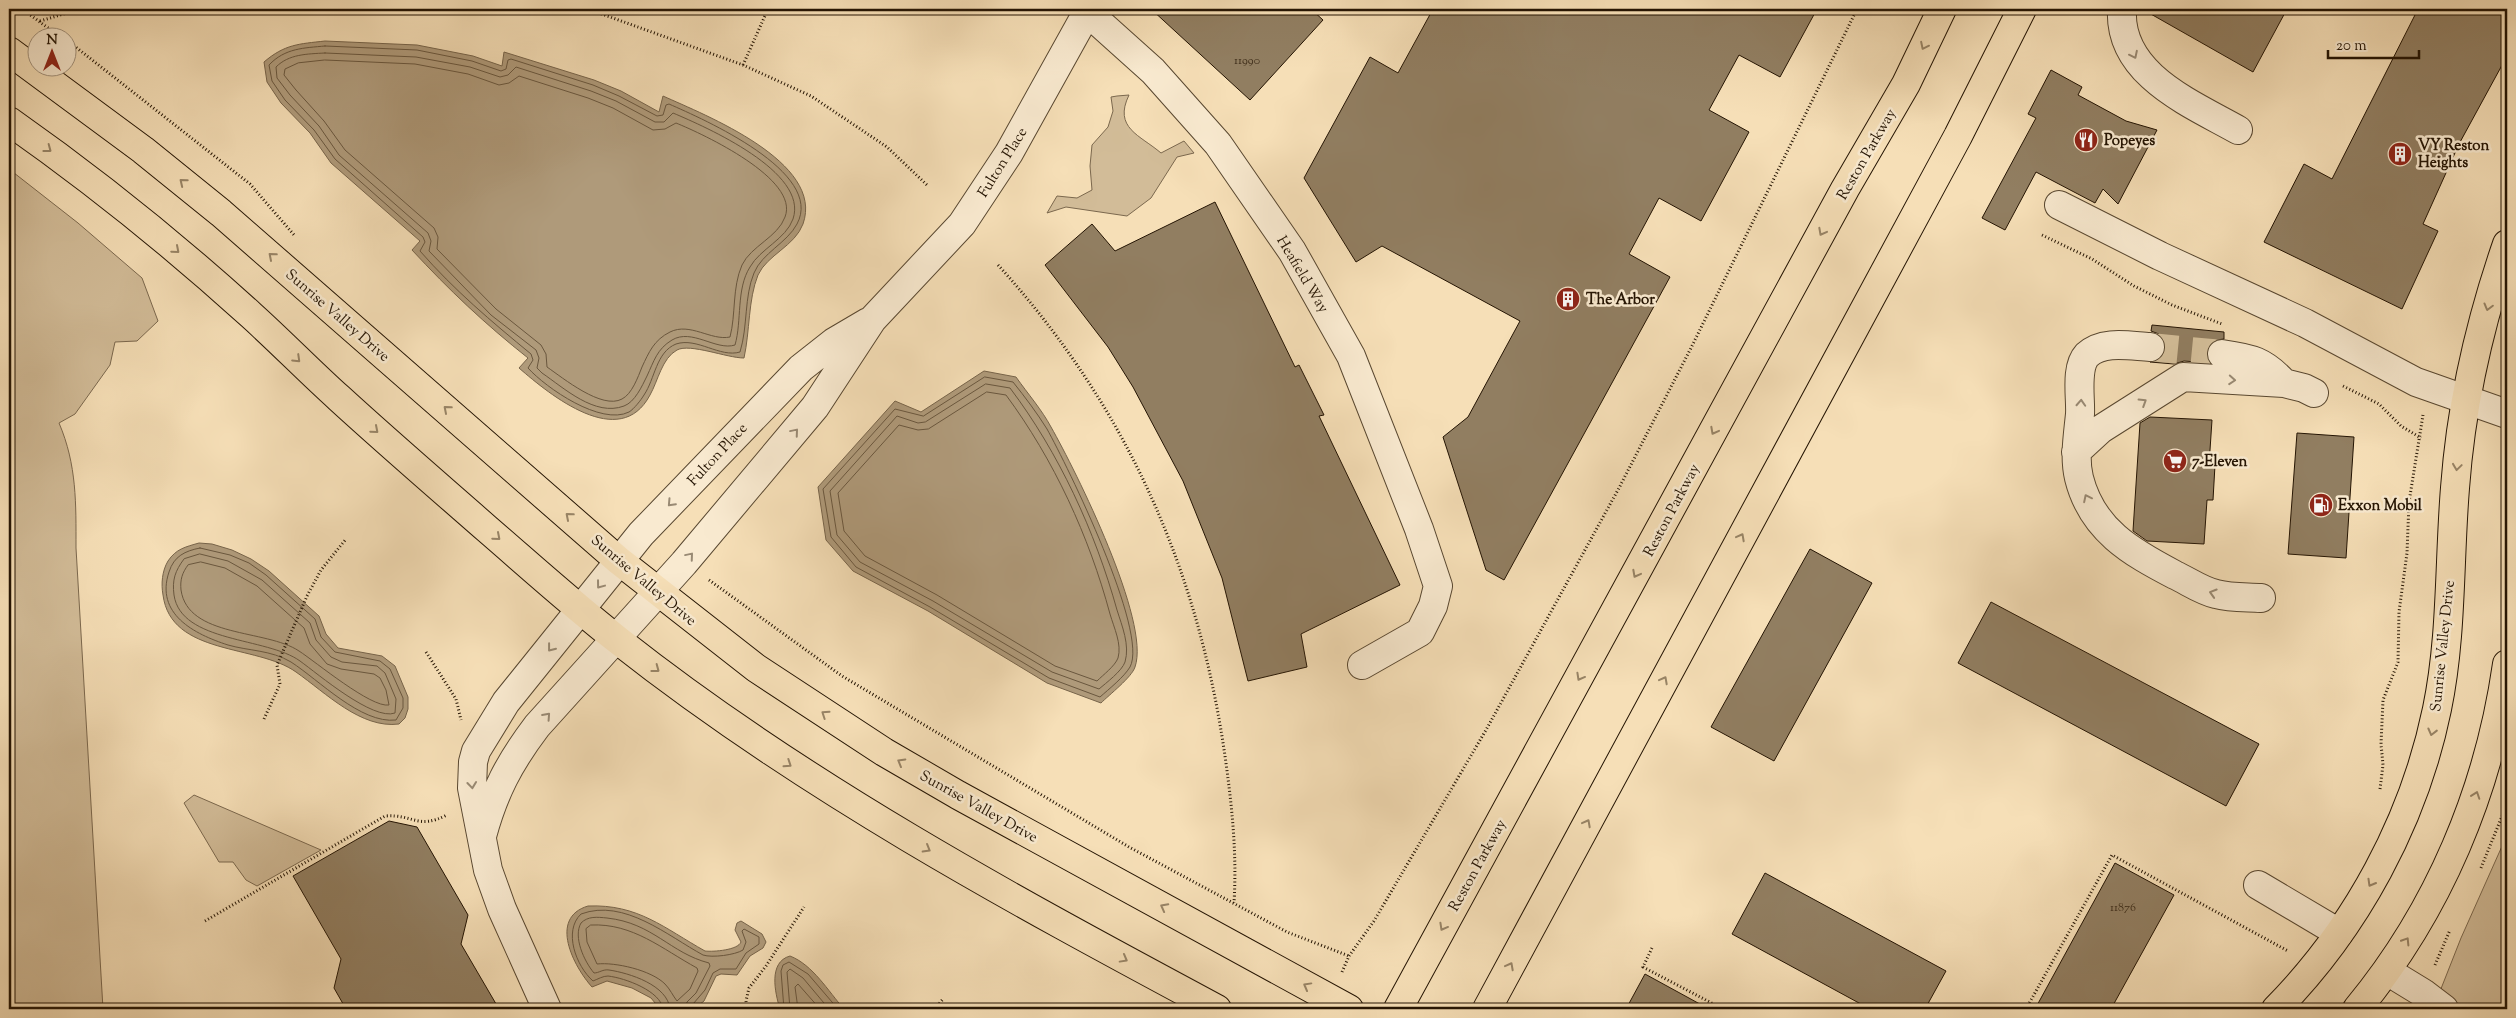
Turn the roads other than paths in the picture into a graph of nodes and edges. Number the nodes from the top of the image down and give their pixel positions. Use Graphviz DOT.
graph roads {
  1 [pos="1942,9"];
  2 [pos="2022,9"];
  3 [pos="2122,9"];
  4 [pos="1087,10"];
  5 [pos="9,51"];
  6 [pos="9,121"];
  7 [pos="2238,130"];
  8 [pos="2060,204"];
  9 [pos="2507,244"];
  10 [pos="872,320"];
  11 [pos="2150,348"];
  12 [pos="2222,354"];
  13 [pos="2284,384"];
  14 [pos="2314,393"];
  15 [pos="2467,400"];
  16 [pos="2507,414"];
  17 [pos="2076,452"];
  18 [pos="618,560"];
  19 [pos="658,593"];
  20 [pos="2261,598"];
  21 [pos="581,610"];
  22 [pos="617,640"];
  23 [pos="2507,664"];
  24 [pos="1362,665"];
  25 [pos="482,836"];
  26 [pos="2258,886"];
  27 [pos="2339,933"];
  28 [pos="2387,971"];
  29 [pos="547,1009"];
  30 [pos="1217,1009"];
  31 [pos="1349,1009"];
  32 [pos="1398,1009"];
  33 [pos="1487,1009"];
  34 [pos="2276,1009"];
  35 [pos="2357,1009"];
  36 [pos="2444,1009"];
  1 -- 32 [label="main road, Reston Parkway, one-way"];
  33 -- 2 [label="main road, one-way"];
  3 -- 7 [label="street, one-way"];
  4 -- 10 [label="street, Fulton Place"];
  4 -- 24 [label="street, Heafield Way"];
  18 -- 5 [label="main road, Sunrise Valley Drive, one-way"];
  6 -- 21 [label="main road, one-way"];
  8 -- 15 [label="street"];
  9 -- 15 [label="main road, Sunrise Valley Drive, one-way"];
  10 -- 18 [label="street, Fulton Place, one-way"];
  19 -- 10 [label="street, Fulton Place, one-way"];
  17 -- 11 [label="street, one-way"];
  12 -- 13 [label="street"];
  13 -- 14 [label="street"];
  17 -- 13 [label="street, one-way"];
  15 -- 16 [label="street"];
  15 -- 27 [label="main road, Sunrise Valley Drive, one-way"];
  20 -- 17 [label="street, one-way"];
  18 -- 19 [label="main road, Sunrise Valley Drive"];
  18 -- 21 [label="street, Fulton Place, one-way"];
  19 -- 22 [label="street, Fulton Place"];
  31 -- 19 [label="main road, Sunrise Valley Drive, one-way"];
  21 -- 22 [label="main road"];
  21 -- 25 [label="street, Fulton Place, one-way"];
  25 -- 22 [label="street, Fulton Place, one-way"];
  22 -- 30 [label="main road, one-way"];
  28 -- 23 [label="main road, one-way"];
  25 -- 29 [label="street, Fulton Place"];
  26 -- 27 [label="street"];
  27 -- 34 [label="main road, Sunrise Valley Drive"];
  28 -- 35 [label="main road"];
  28 -- 36 [label="street"];
}
